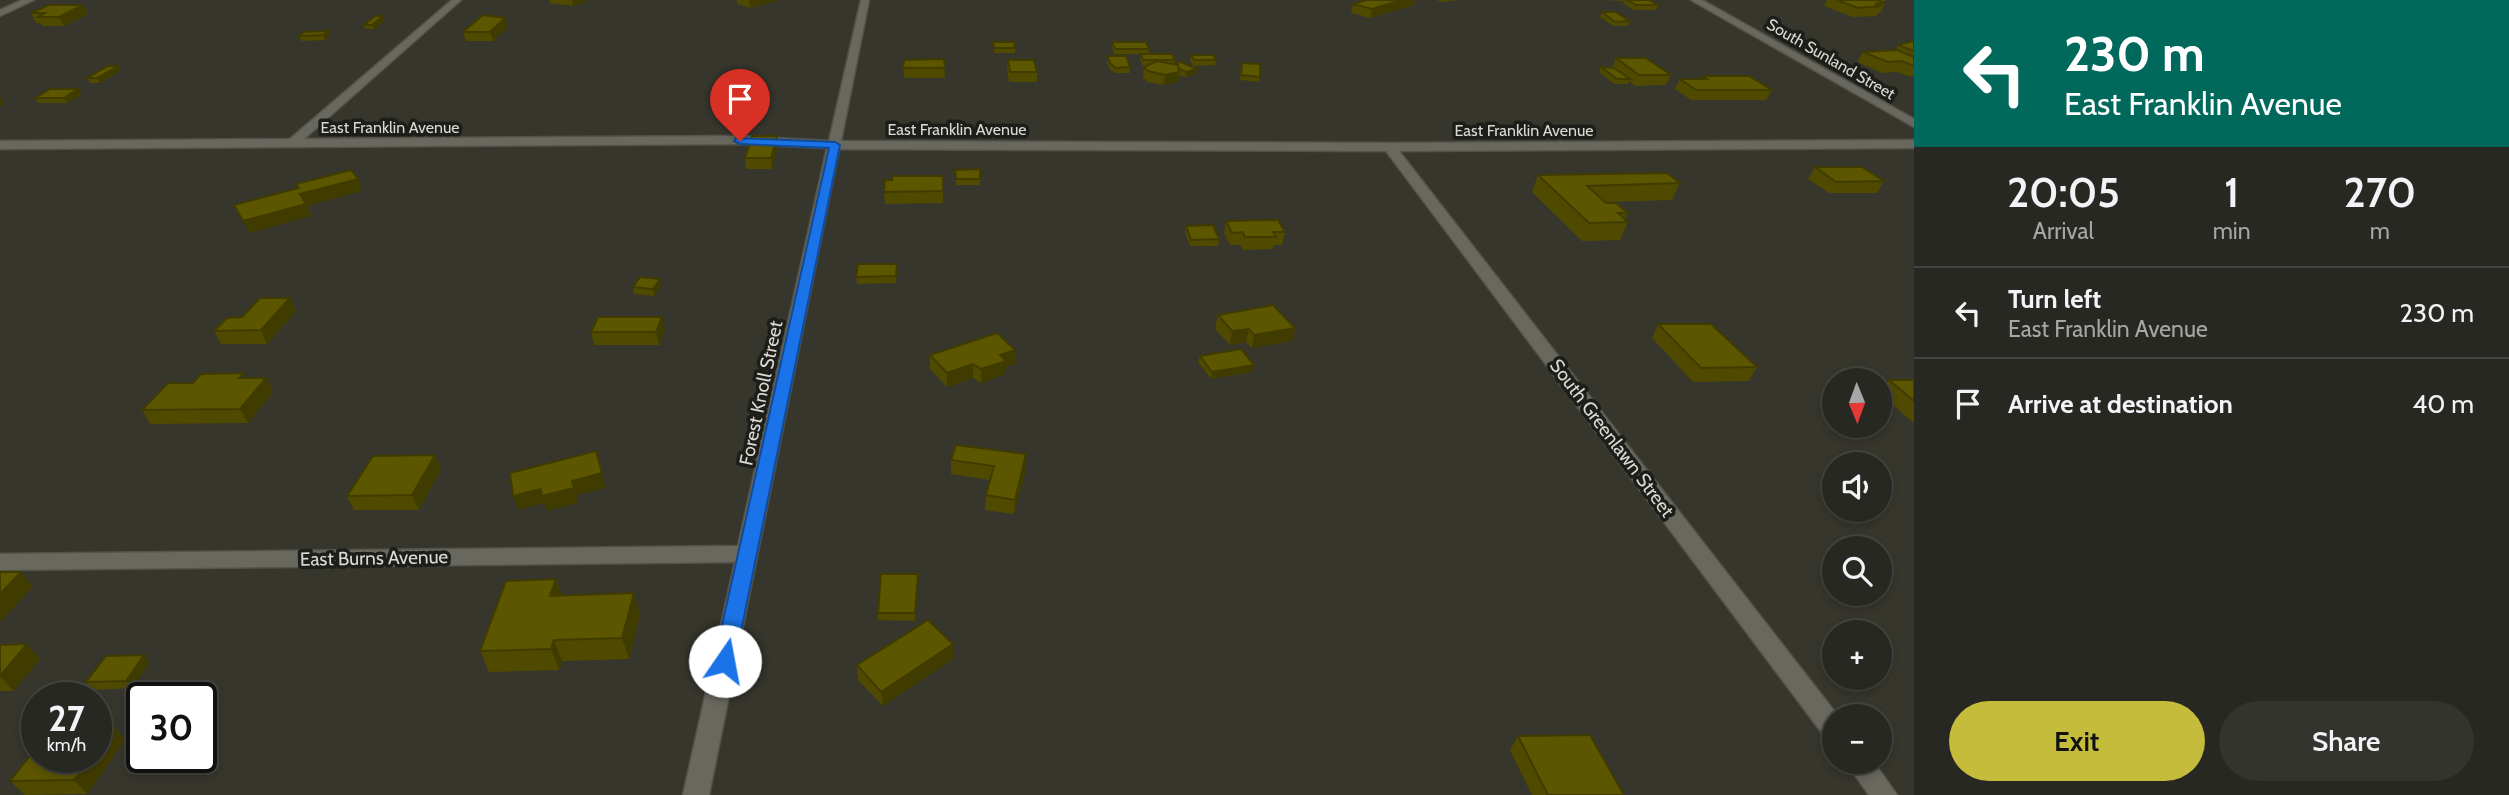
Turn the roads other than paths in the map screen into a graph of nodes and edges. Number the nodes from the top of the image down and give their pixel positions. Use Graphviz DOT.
graph roads {
  1 [pos="30,0"];
  2 [pos="457,0"];
  3 [pos="865,0"];
  4 [pos="1695,0"];
  5 [pos="0,13"];
  6 [pos="1914,124"];
  7 [pos="293,143"];
  8 [pos="1914,144"];
  9 [pos="0,145"];
  10 [pos="835,145"];
  11 [pos="1390,147"];
  12 [pos="748,554"];
  13 [pos="0,562"];
  14 [pos="1822,713"];
  15 [pos="1868,774"];
  16 [pos="695,795"];
  17 [pos="1884,795"];
  1 -- 5 [label="street"];
  2 -- 7 [label="street"];
  3 -- 10 [label="street, Forest Knoll Street"];
  4 -- 6 [label="street, South Sunland Street"];
  7 -- 9 [label="street, East Franklin Avenue"];
  7 -- 10 [label="street, East Franklin Avenue"];
  8 -- 11 [label="street, East Franklin Avenue"];
  10 -- 11 [label="street, East Franklin Avenue"];
  10 -- 12 [label="street, Forest Knoll Street"];
  11 -- 14 [label="street, South Greenlawn Street"];
  12 -- 13 [label="street, East Burns Avenue"];
  12 -- 16 [label="street, Forest Knoll Street"];
  15 -- 17 [label="street"];
}
